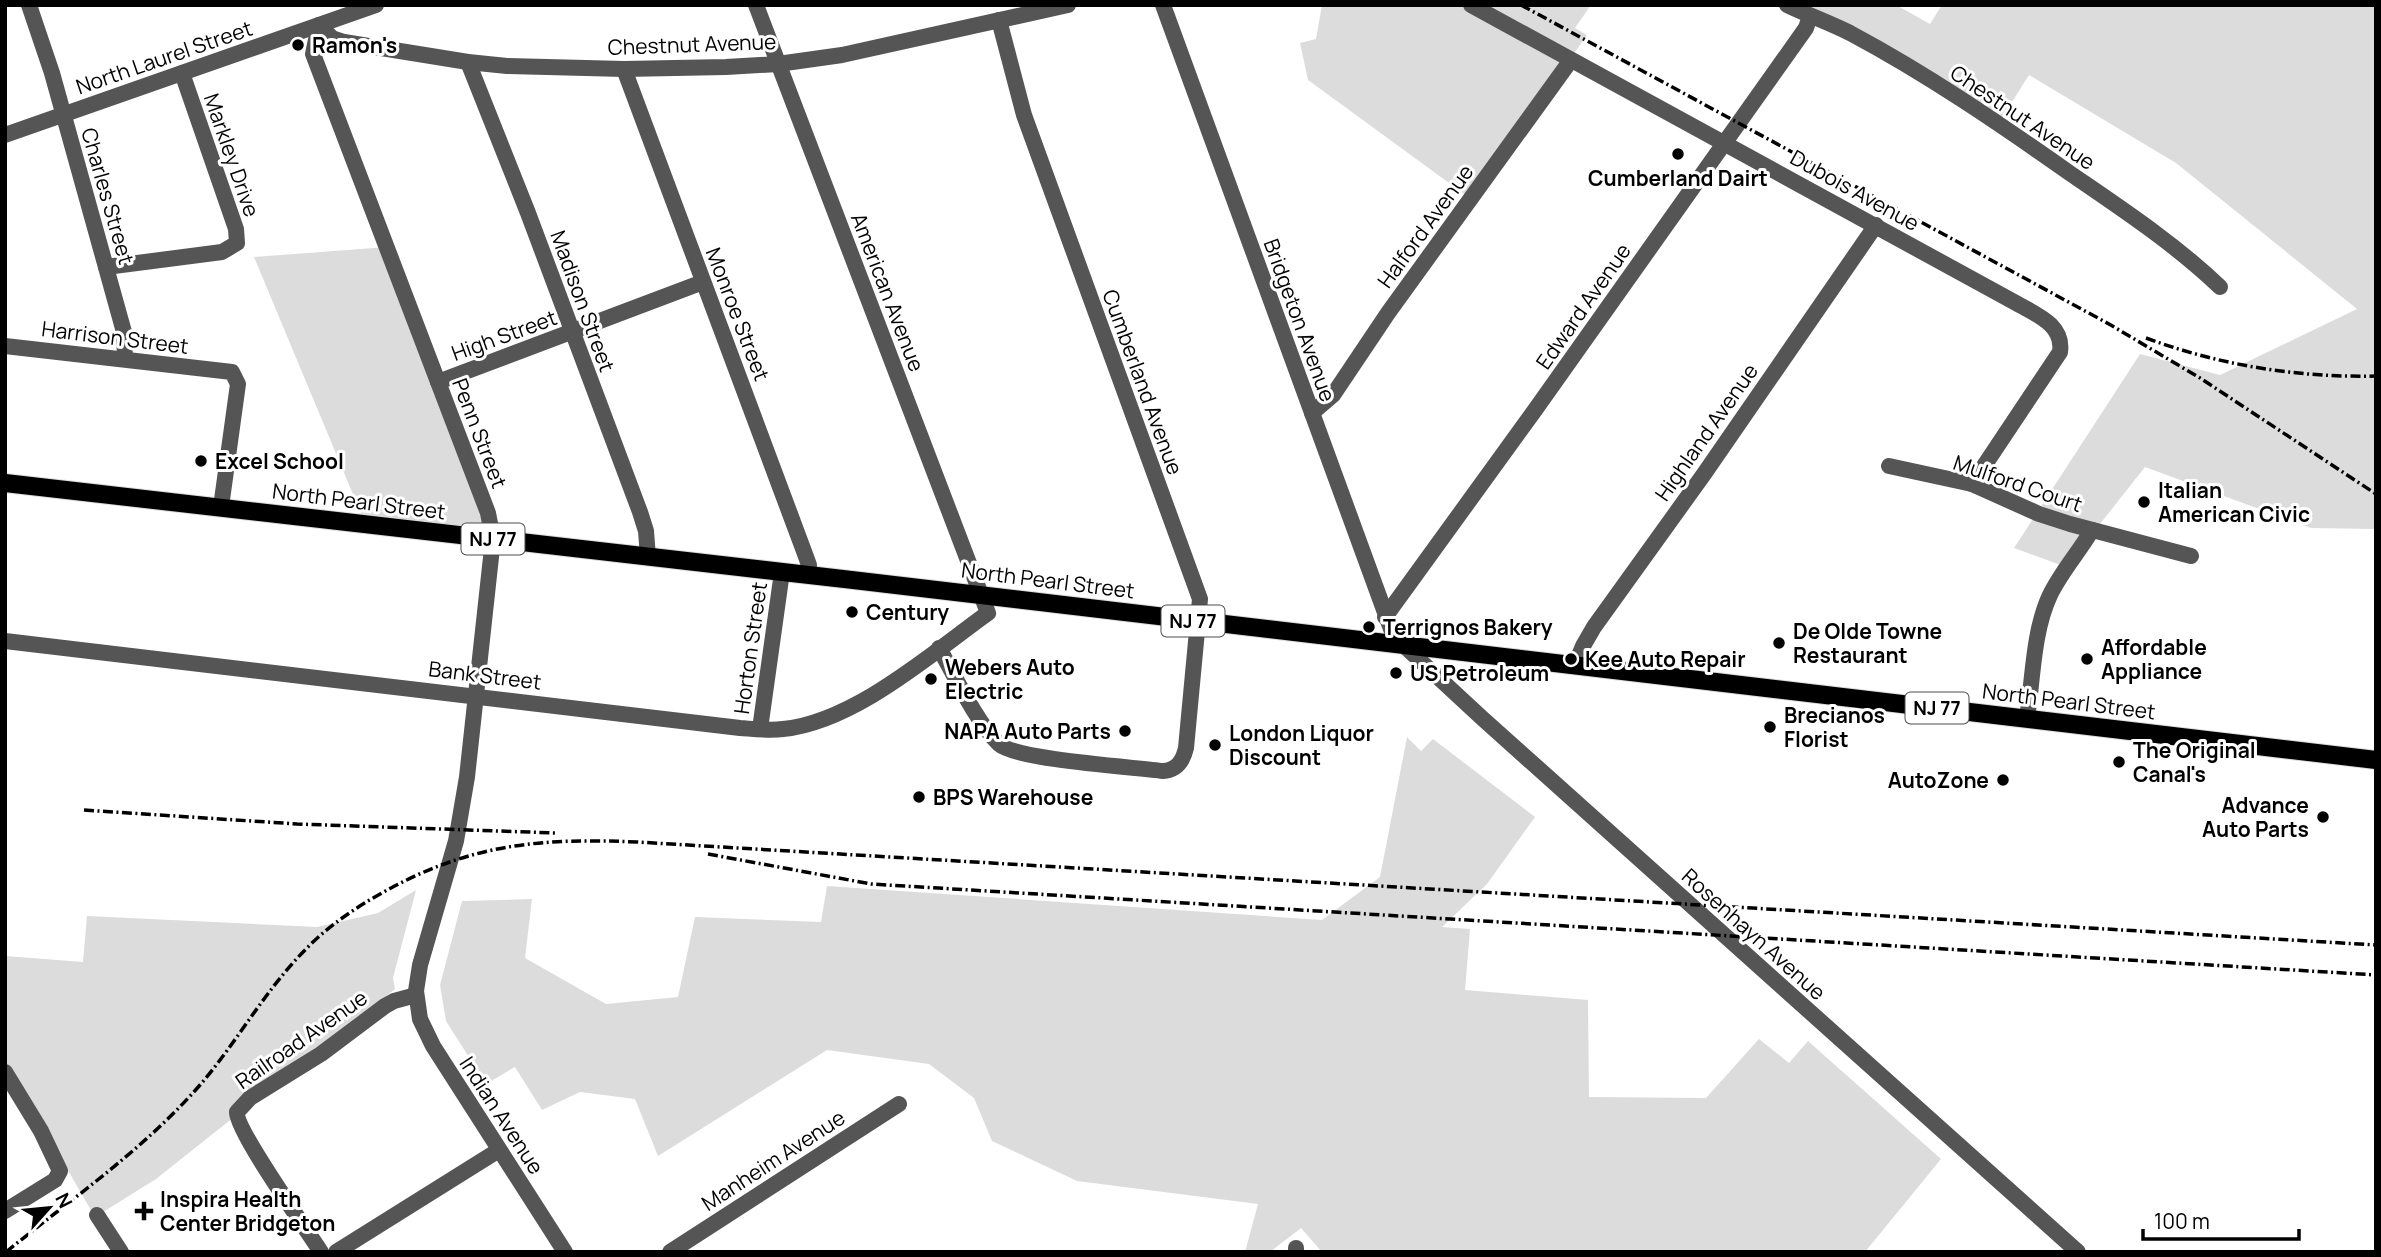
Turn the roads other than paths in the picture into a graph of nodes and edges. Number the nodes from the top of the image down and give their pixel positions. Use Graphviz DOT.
graph roads {
  1 [pos="29,5"];
  2 [pos="376,5"];
  3 [pos="756,5"];
  4 [pos="1068,5"];
  5 [pos="1163,5"];
  6 [pos="1471,5"];
  7 [pos="1787,5"];
  8 [pos="1810,16"];
  9 [pos="999,20"];
  10 [pos="319,25"];
  11 [pos="1571,60"];
  12 [pos="468,62"];
  13 [pos="778,64"];
  14 [pos="624,69"];
  15 [pos="182,73"];
  16 [pos="63,113"];
  17 [pos="5,135"];
  18 [pos="1725,142"];
  19 [pos="1876,225"];
  20 [pos="106,267"];
  21 [pos="703,282"];
  22 [pos="2220,287"];
  23 [pos="572,332"];
  24 [pos="5,346"];
  25 [pos="125,359"];
  26 [pos="438,382"];
  27 [pos="1312,414"];
  28 [pos="1889,467"];
  29 [pos="5,483"];
  30 [pos="1972,484"];
  31 [pos="221,507"];
  32 [pos="2092,530"];
  33 [pos="493,539"];
  34 [pos="2191,556"];
  35 [pos="648,557"];
  36 [pos="782,572"];
  37 [pos="808,575"];
  38 [pos="981,594"];
  39 [pos="1385,617"];
  40 [pos="1199,622"];
  41 [pos="5,641"];
  42 [pos="1404,645"];
  43 [pos="939,648"];
  44 [pos="1575,665"];
  45 [pos="476,696"];
  46 [pos="2027,719"];
  47 [pos="760,729"];
  48 [pos="2376,760"];
  49 [pos="416,995"];
  50 [pos="5,1072"];
  51 [pos="900,1104"];
  52 [pos="499,1150"];
  53 [pos="5,1211"];
  54 [pos="97,1215"];
  55 [pos="121,1252"];
  56 [pos="321,1252"];
  57 [pos="335,1252"];
  58 [pos="565,1252"];
  59 [pos="670,1252"];
  60 [pos="2078,1252"];
  1 -- 16 [label="street, Charles Street"];
  2 -- 10 [label="street, North Laurel Street"];
  3 -- 13 [label="street, American Avenue"];
  4 -- 9 [label="street, Chestnut Avenue"];
  5 -- 27 [label="street, Bridgeton Avenue"];
  6 -- 11 [label="street, Dubois Avenue"];
  7 -- 8 [label="street, Chestnut Avenue"];
  8 -- 18 [label="street, Edward Avenue"];
  8 -- 22 [label="street, Chestnut Avenue"];
  9 -- 13 [label="street, Chestnut Avenue"];
  9 -- 40 [label="street, Cumberland Avenue"];
  10 -- 12 [label="street, Chestnut Avenue"];
  10 -- 15 [label="street, North Laurel Street"];
  10 -- 26 [label="street, Penn Street"];
  11 -- 18 [label="street, Dubois Avenue"];
  11 -- 27 [label="street, Halford Avenue"];
  12 -- 14 [label="street, Chestnut Avenue"];
  12 -- 23 [label="street, Madison Street"];
  13 -- 14 [label="street, Chestnut Avenue"];
  13 -- 38 [label="street, American Avenue"];
  14 -- 21 [label="street, Monroe Street"];
  15 -- 16 [label="street, North Laurel Street"];
  15 -- 20 [label="street, Markley Drive"];
  16 -- 17 [label="street, North Laurel Street"];
  16 -- 20 [label="street, Charles Street"];
  18 -- 19 [label="street, Dubois Avenue"];
  18 -- 39 [label="street, Edward Avenue"];
  19 -- 30 [label="street, Dubois Avenue"];
  19 -- 44 [label="street, Highland Avenue"];
  20 -- 25 [label="street, Charles Street"];
  21 -- 23 [label="street, High Street"];
  21 -- 37 [label="street, Monroe Street"];
  23 -- 26 [label="street, High Street"];
  23 -- 35 [label="street, Madison Street"];
  24 -- 25 [label="street, Harrison Street"];
  25 -- 31 [label="street, Harrison Street"];
  26 -- 33 [label="street, Penn Street"];
  27 -- 39 [label="street, Bridgeton Avenue"];
  28 -- 30 [label="street, Mulford Court"];
  29 -- 31 [label="main road, North Pearl Street / NJ 77"];
  30 -- 32 [label="street, Mulford Court"];
  31 -- 33 [label="main road, North Pearl Street / NJ 77"];
  32 -- 34 [label="street, Mulford Court"];
  32 -- 46 [label="street"];
  33 -- 35 [label="main road, North Pearl Street / NJ 77"];
  33 -- 45 [label="street, Penn Street"];
  35 -- 36 [label="main road, North Pearl Street / NJ 77"];
  36 -- 37 [label="main road, North Pearl Street / NJ 77"];
  36 -- 47 [label="street, Horton Street"];
  37 -- 38 [label="main road, North Pearl Street / NJ 77"];
  38 -- 40 [label="main road, North Pearl Street / NJ 77"];
  38 -- 43 [label="street, Bank Street"];
  39 -- 42 [label="street, Bridgeton Avenue"];
  40 -- 42 [label="main road, North Pearl Street / NJ 77"];
  40 -- 43 [label="street, Cumberland Avenue"];
  41 -- 45 [label="street, Bank Street"];
  42 -- 44 [label="main road, North Pearl Street / NJ 77"];
  42 -- 60 [label="street, Rosenhayn Avenue"];
  43 -- 47 [label="street, Bank Street"];
  44 -- 46 [label="main road, North Pearl Street / NJ 77"];
  45 -- 47 [label="street, Bank Street"];
  45 -- 49 [label="street, Penn Street"];
  46 -- 48 [label="main road, North Pearl Street / NJ 77"];
  49 -- 52 [label="street, Indian Avenue"];
  49 -- 56 [label="street, Railroad Avenue"];
  50 -- 53 [label="street"];
  51 -- 59 [label="street, Manheim Avenue"];
  52 -- 57 [label="street"];
  52 -- 58 [label="street, Indian Avenue"];
  54 -- 55 [label="street"];
}
